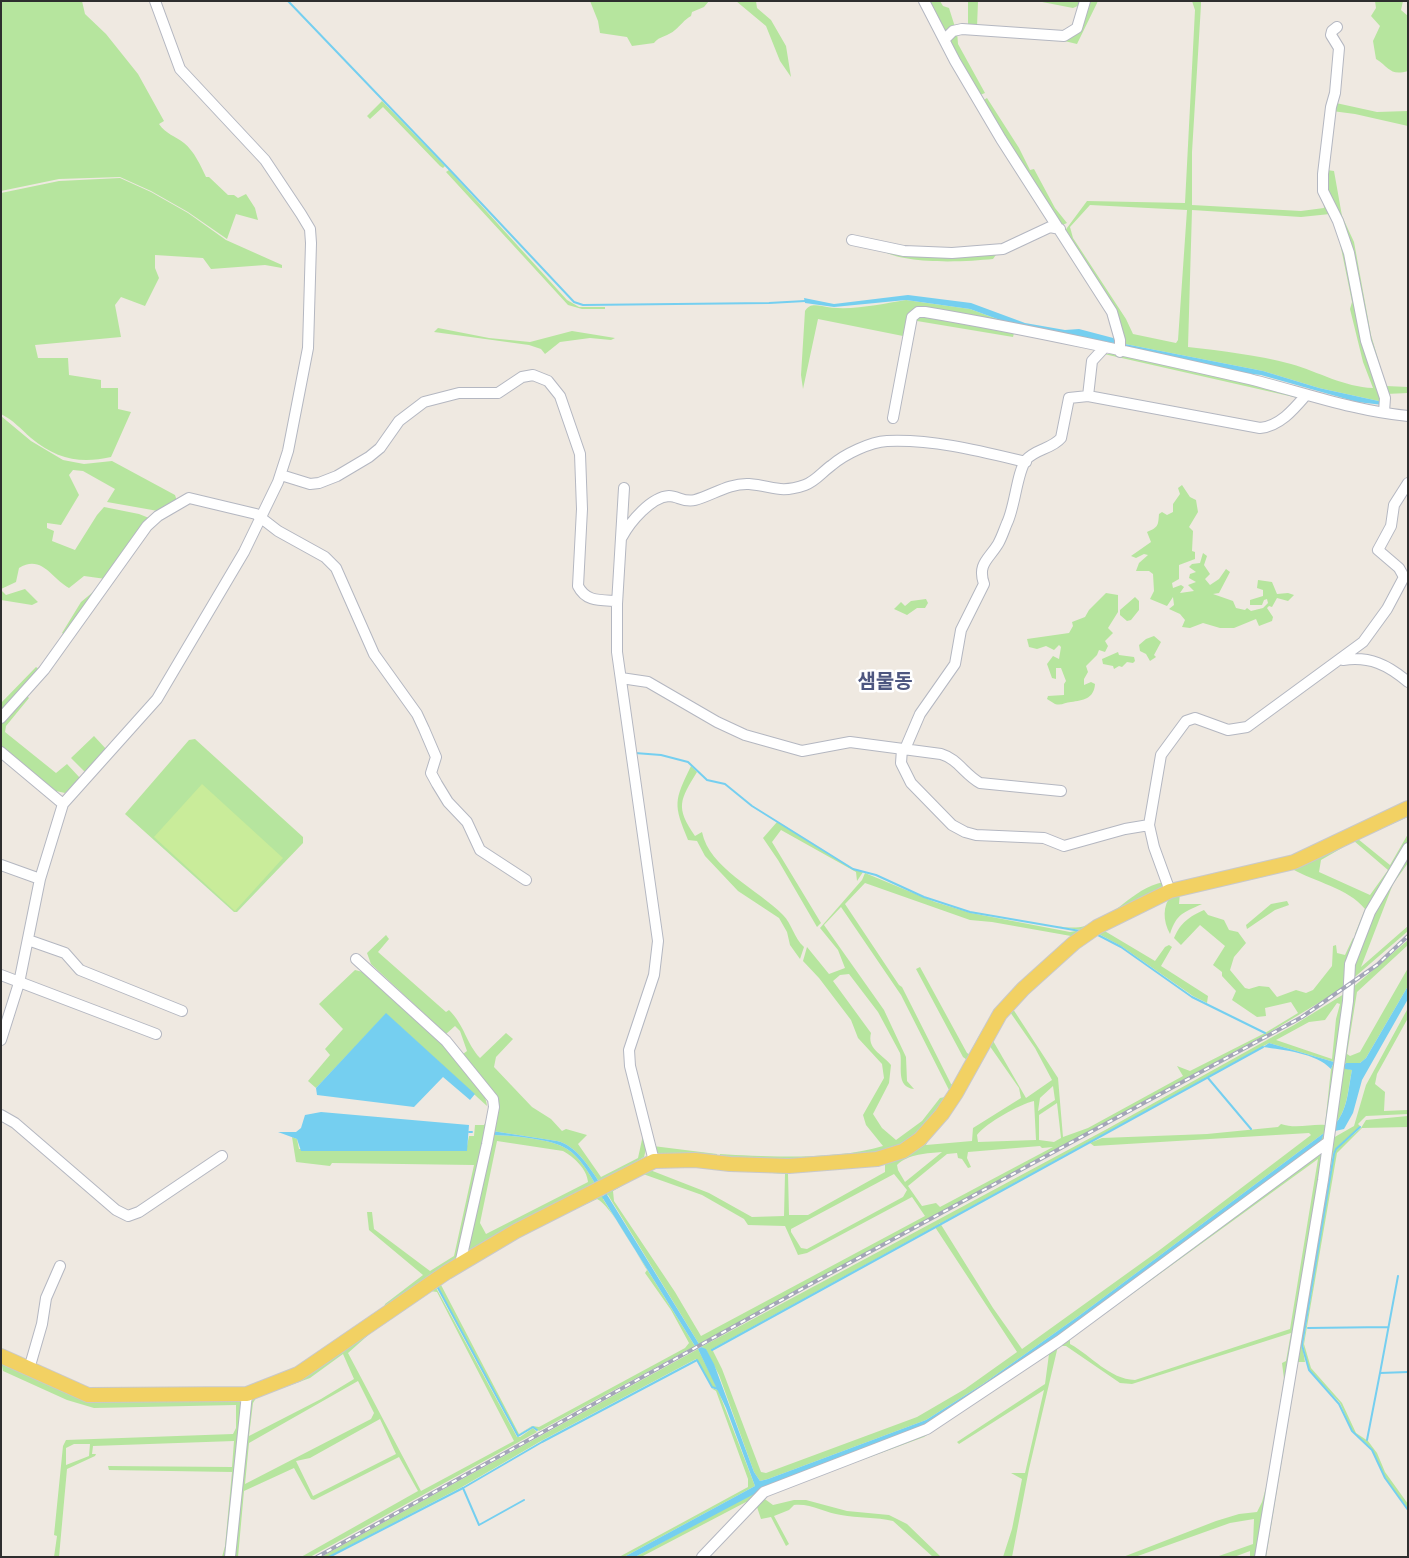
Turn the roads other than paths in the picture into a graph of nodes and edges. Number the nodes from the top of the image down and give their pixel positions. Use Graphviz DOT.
graph roads {
  1 [pos="155,1"];
  2 [pos="924,1"];
  3 [pos="1085,1"];
  4 [pos="1337,27"];
  5 [pos="945,39"];
  6 [pos="1060,229"];
  7 [pos="852,240"];
  8 [pos="1120,346"];
  9 [pos="1104,348"];
  10 [pos="1306,394"];
  11 [pos="1088,396"];
  12 [pos="1385,407"];
  13 [pos="1408,416"];
  14 [pos="893,418"];
  15 [pos="1026,462"];
  16 [pos="281,475"];
  17 [pos="1408,483"];
  18 [pos="624,488"];
  19 [pos="262,518"];
  20 [pos="621,540"];
  21 [pos="617,601"];
  22 [pos="1340,660"];
  23 [pos="620,678"];
  24 [pos="1408,682"];
  25 [pos="1,718"];
  26 [pos="903,749"];
  27 [pos="1,752"];
  28 [pos="1061,791"];
  29 [pos="63,804"];
  30 [pos="1408,808"];
  31 [pos="1150,825"];
  32 [pos="1408,848"];
  33 [pos="1,865"];
  34 [pos="40,879"];
  35 [pos="526,880"];
  36 [pos="1170,891"];
  37 [pos="28,940"];
  38 [pos="356,959"];
  39 [pos="1,975"];
  40 [pos="19,983"];
  41 [pos="182,1011"];
  42 [pos="156,1034"];
  43 [pos="1,1040"];
  44 [pos="1,1115"];
  45 [pos="1328,1142"];
  46 [pos="222,1156"];
  47 [pos="654,1161"];
  48 [pos="460,1264"];
  49 [pos="60,1266"];
  50 [pos="1,1356"];
  51 [pos="29,1369"];
  52 [pos="247,1394"];
  53 [pos="230,1557"];
  54 [pos="702,1557"];
  55 [pos="1260,1557"];
  1 -- 16 [label="street"];
  2 -- 5 [label="street"];
  3 -- 5 [label="street"];
  4 -- 12 [label="street"];
  5 -- 6 [label="street"];
  6 -- 7 [label="street"];
  6 -- 8 [label="street"];
  8 -- 9 [label="street"];
  8 -- 10 [label="street"];
  9 -- 11 [label="street"];
  9 -- 14 [label="street"];
  10 -- 11 [label="street"];
  10 -- 12 [label="street"];
  11 -- 15 [label="street"];
  12 -- 13 [label="street"];
  15 -- 20 [label="street"];
  15 -- 26 [label="street"];
  16 -- 19 [label="street"];
  16 -- 21 [label="street"];
  17 -- 22 [label="street"];
  18 -- 20 [label="street"];
  19 -- 25 [label="street"];
  19 -- 29 [label="street"];
  19 -- 35 [label="street"];
  20 -- 21 [label="street"];
  21 -- 23 [label="street"];
  22 -- 24 [label="street"];
  22 -- 31 [label="street"];
  23 -- 26 [label="street"];
  23 -- 47 [label="street"];
  26 -- 28 [label="street"];
  26 -- 31 [label="street"];
  27 -- 29 [label="street"];
  29 -- 34 [label="street"];
  30 -- 36 [label="main road"];
  31 -- 36 [label="street"];
  32 -- 45 [label="street"];
  33 -- 34 [label="street"];
  34 -- 37 [label="street"];
  36 -- 47 [label="main road"];
  37 -- 40 [label="street"];
  37 -- 41 [label="street"];
  38 -- 48 [label="street"];
  39 -- 40 [label="street"];
  40 -- 42 [label="street"];
  40 -- 43 [label="street"];
  44 -- 46 [label="street"];
  45 -- 54 [label="street"];
  45 -- 55 [label="street"];
  47 -- 48 [label="main road"];
  48 -- 52 [label="main road"];
  49 -- 51 [label="street"];
  50 -- 51 [label="main road"];
  51 -- 52 [label="main road"];
  52 -- 53 [label="street"];
}
